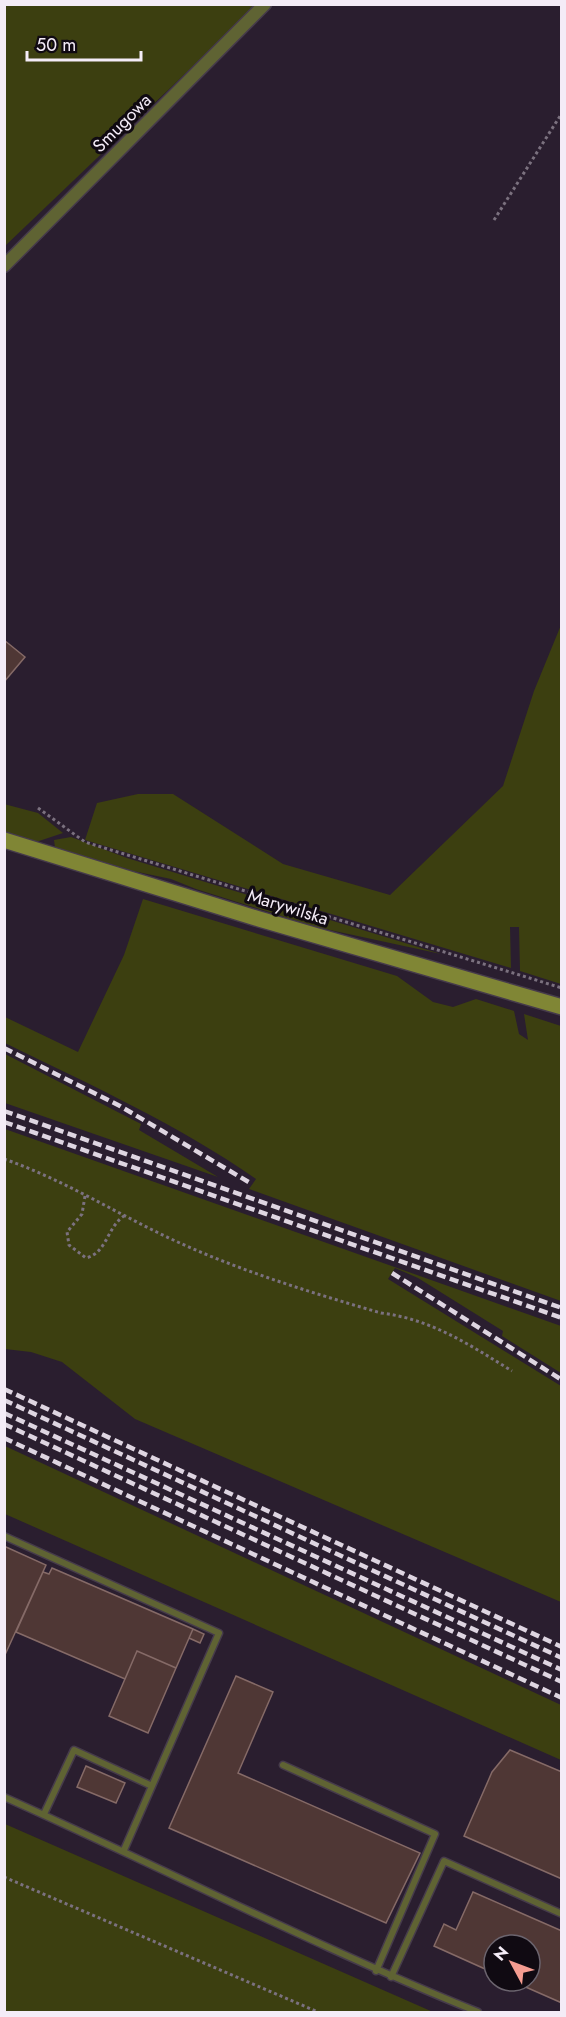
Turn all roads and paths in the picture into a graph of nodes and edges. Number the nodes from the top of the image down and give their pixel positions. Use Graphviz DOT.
graph roads {
  1 [pos="265,4"];
  2 [pos="561,113"];
  3 [pos="494,219"];
  4 [pos="4,266"];
  5 [pos="38,808"];
  6 [pos="4,840"];
  7 [pos="561,988"];
  8 [pos="561,1007"];
  9 [pos="4,1159"];
  10 [pos="85,1196"];
  11 [pos="124,1216"];
  12 [pos="512,1371"];
  13 [pos="4,1536"];
  14 [pos="283,1765"];
  15 [pos="152,1786"];
  16 [pos="4,1797"];
  17 [pos="44,1814"];
  18 [pos="124,1850"];
  19 [pos="4,1877"];
  20 [pos="561,1914"];
  21 [pos="376,1971"];
  22 [pos="391,1977"];
  23 [pos="318,2013"];
  24 [pos="478,2013"];
  1 -- 4 [label="street, Smugowa"];
  2 -- 3 [label="path"];
  5 -- 7 [label="path"];
  6 -- 8 [label="street, Marywilska"];
  9 -- 10 [label="path"];
  10 -- 11 [label="path"];
  10 -- 11 [label="path"];
  11 -- 12 [label="path"];
  13 -- 15 [label="lane"];
  14 -- 21 [label="lane"];
  15 -- 17 [label="lane"];
  15 -- 18 [label="lane"];
  16 -- 17 [label="lane"];
  17 -- 18 [label="lane"];
  18 -- 21 [label="lane"];
  19 -- 23 [label="path"];
  20 -- 22 [label="lane"];
  21 -- 22 [label="lane"];
  22 -- 24 [label="lane"];
}
